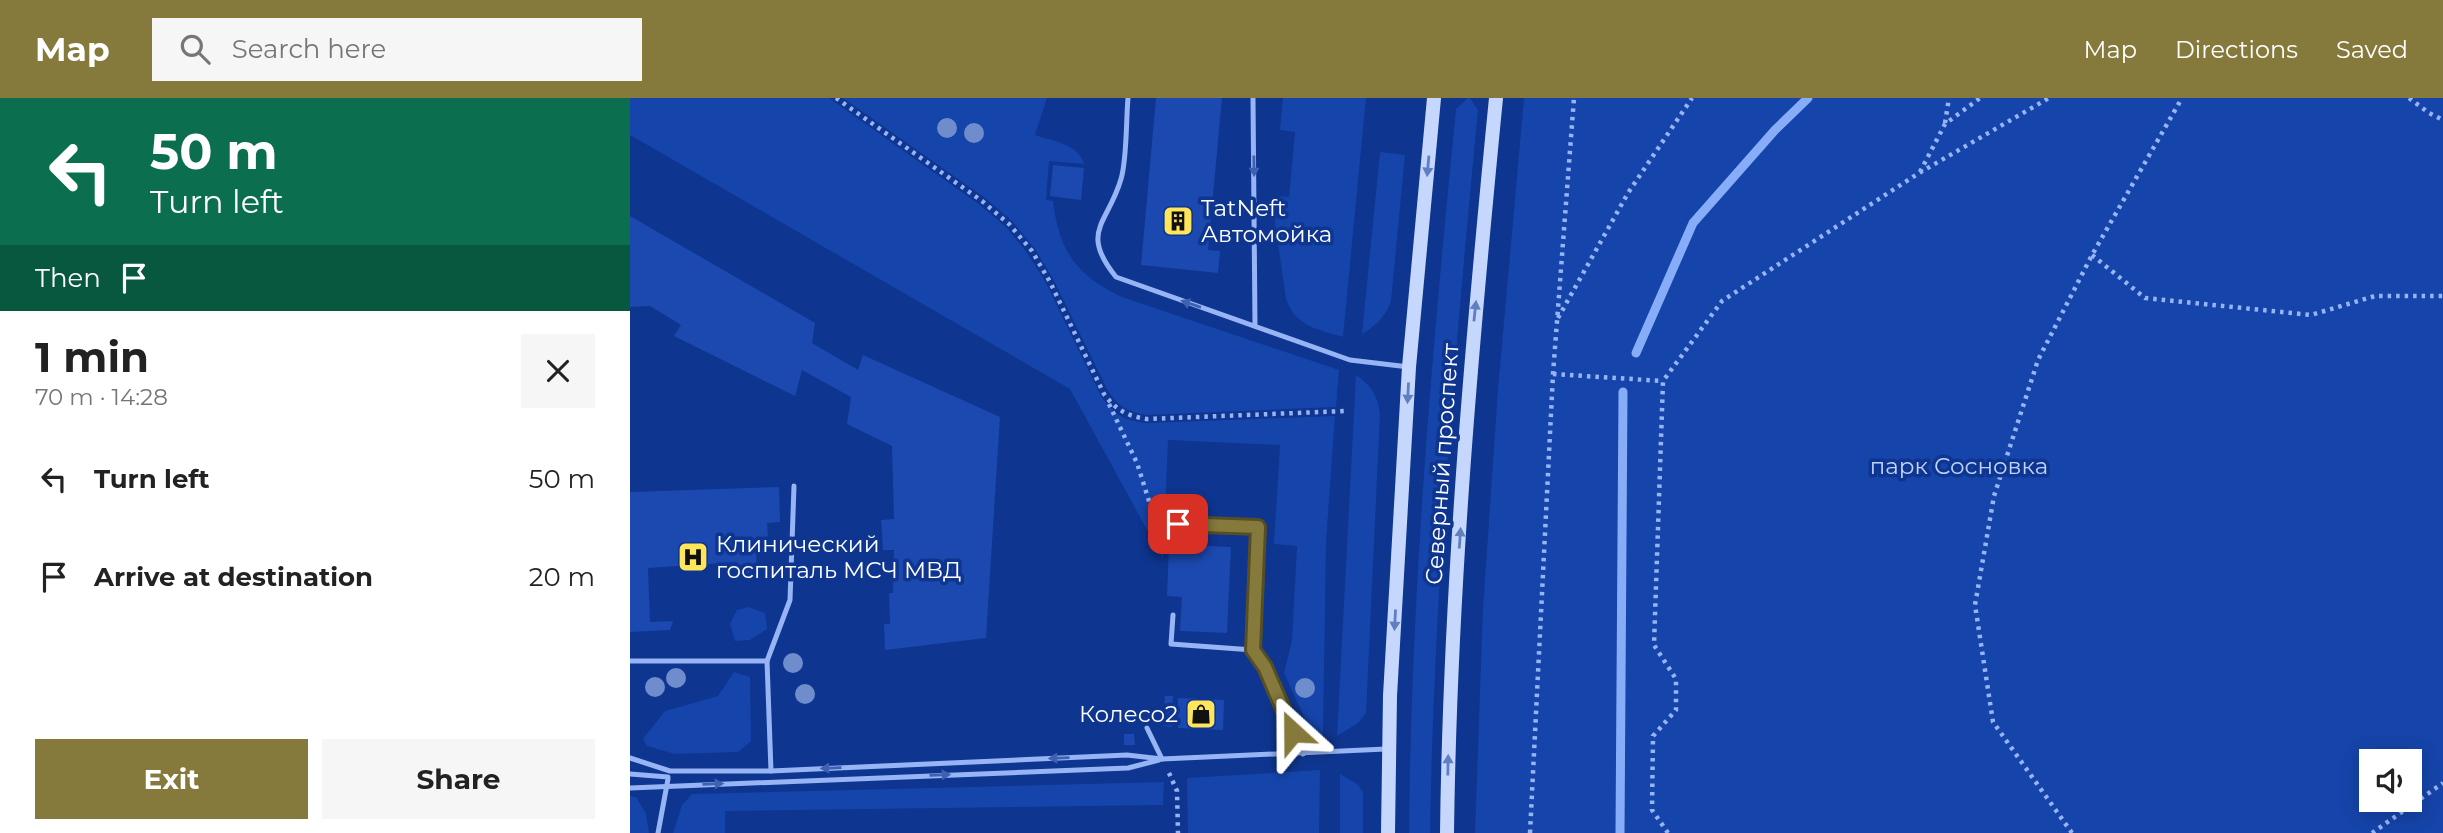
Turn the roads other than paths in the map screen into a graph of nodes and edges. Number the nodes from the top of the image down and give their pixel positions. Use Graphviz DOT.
graph roads {
  1 [pos="1128,98"];
  2 [pos="1253,98"];
  3 [pos="1434,98"];
  4 [pos="1496,98"];
  5 [pos="1255,326"];
  6 [pos="1409,367"];
  7 [pos="794,486"];
  8 [pos="1178,524"];
  9 [pos="1173,615"];
  10 [pos="1253,650"];
  11 [pos="630,661"];
  12 [pos="767,661"];
  13 [pos="1147,728"];
  14 [pos="1390,748"];
  15 [pos="1303,754"];
  16 [pos="630,758"];
  17 [pos="1162,759"];
  18 [pos="670,771"];
  19 [pos="771,771"];
  20 [pos="630,774"];
  21 [pos="667,782"];
  22 [pos="630,788"];
  23 [pos="658,833"];
  24 [pos="1388,833"];
  25 [pos="1447,833"];
  5 -- 1 [label="lane, one-way"];
  2 -- 5 [label="lane, one-way"];
  3 -- 6 [label="main road, Северный проспект, one-way"];
  25 -- 4 [label="main road, Северный проспект, one-way"];
  5 -- 6 [label="lane"];
  6 -- 14 [label="main road, Северный проспект, one-way"];
  7 -- 12 [label="lane"];
  8 -- 10 [label="lane"];
  9 -- 10 [label="lane"];
  10 -- 15 [label="lane"];
  11 -- 12 [label="lane"];
  12 -- 19 [label="lane"];
  13 -- 17 [label="lane"];
  14 -- 15 [label="lane"];
  14 -- 24 [label="main road, Северный проспект"];
  15 -- 17 [label="lane"];
  16 -- 18 [label="lane"];
  17 -- 19 [label="lane, one-way"];
  21 -- 17 [label="lane, one-way"];
  18 -- 19 [label="lane"];
  18 -- 21 [label="lane"];
  20 -- 21 [label="lane"];
  21 -- 22 [label="lane"];
  21 -- 23 [label="lane"];
}
